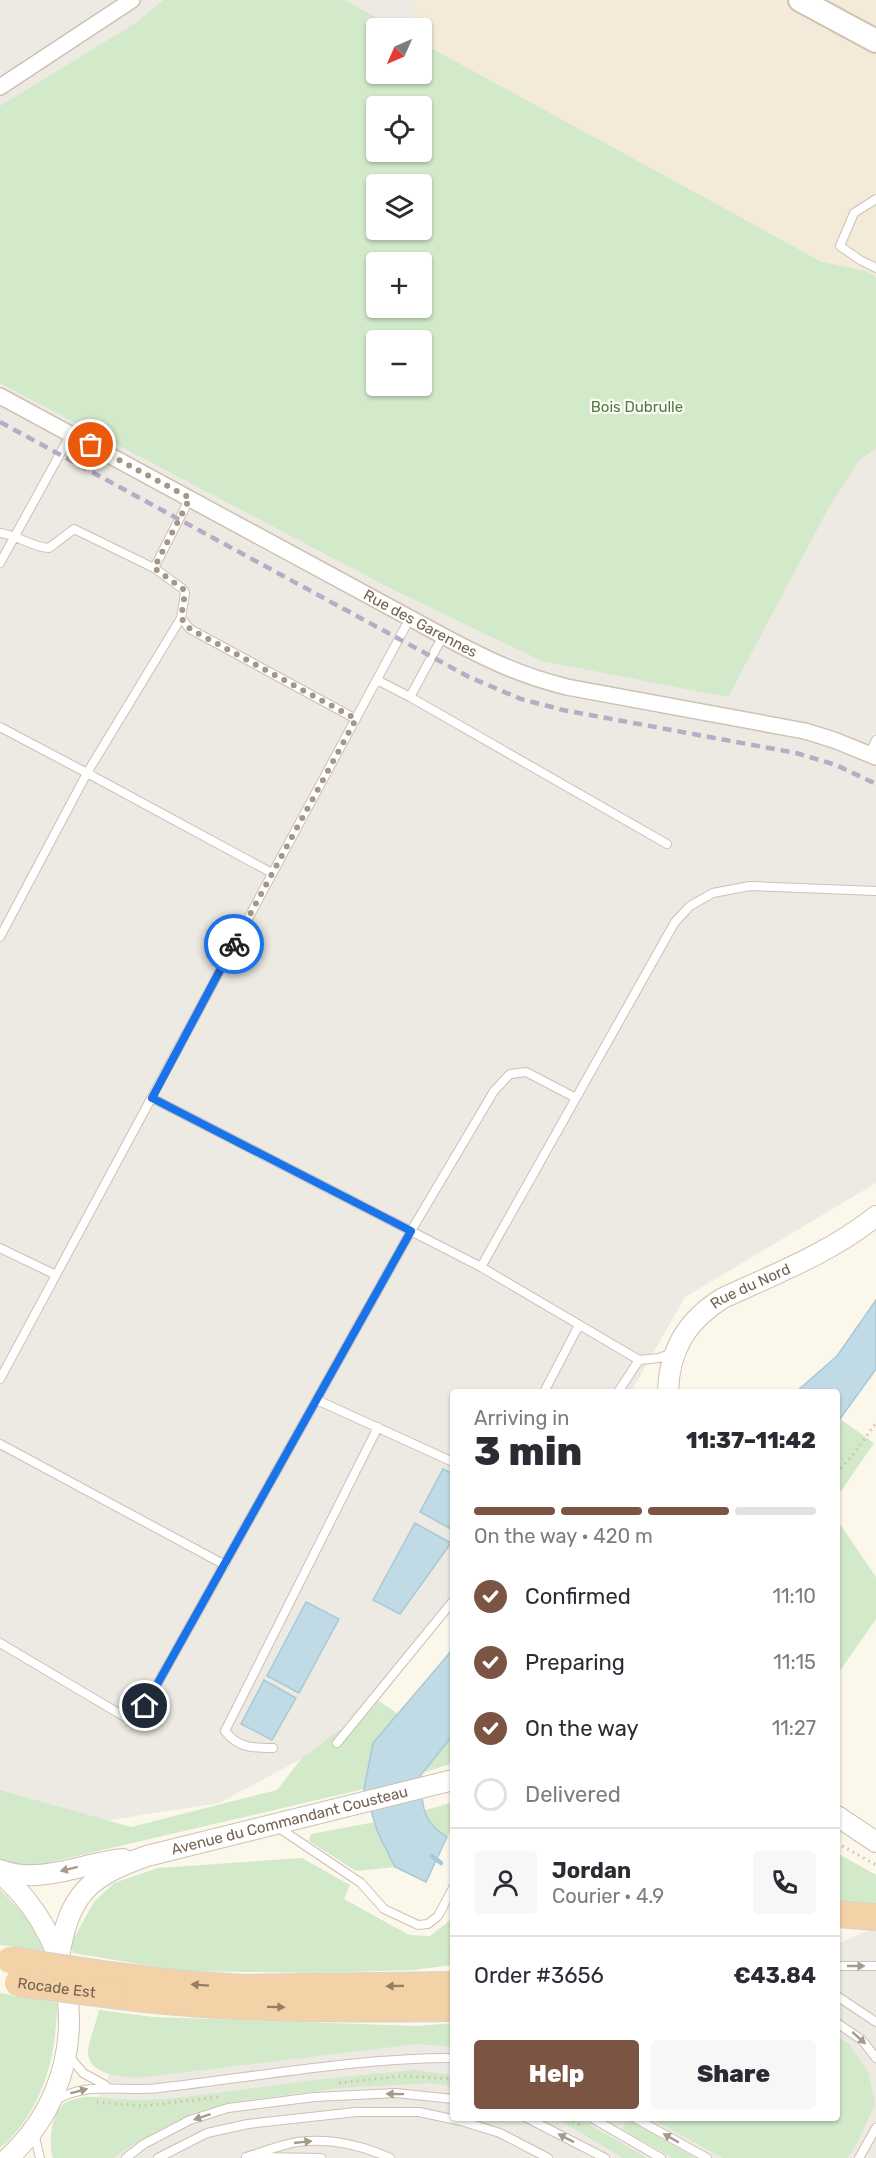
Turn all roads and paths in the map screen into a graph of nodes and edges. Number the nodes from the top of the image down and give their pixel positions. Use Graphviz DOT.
graph roads {
  1 [pos="132,0"];
  2 [pos="800,0"];
  3 [pos="876,41"];
  4 [pos="0,87"];
  5 [pos="876,199"];
  6 [pos="876,268"];
  7 [pos="0,396"];
  8 [pos="71,434"];
  9 [pos="190,498"];
  10 [pos="0,533"];
  11 [pos="15,536"];
  12 [pos="0,563"];
  13 [pos="154,568"];
  14 [pos="181,618"];
  15 [pos="410,618"];
  16 [pos="443,636"];
  17 [pos="377,680"];
  18 [pos="410,697"];
  19 [pos="356,719"];
  20 [pos="0,726"];
  21 [pos="876,740"];
  22 [pos="873,756"];
  23 [pos="87,773"];
  24 [pos="667,844"];
  25 [pos="272,873"];
  26 [pos="876,891"];
  27 [pos="0,937"];
  28 [pos="152,1098"];
  29 [pos="576,1098"];
  30 [pos="876,1216"];
  31 [pos="411,1231"];
  32 [pos="0,1248"];
  33 [pos="481,1267"];
  34 [pos="56,1275"];
  35 [pos="579,1325"];
  36 [pos="674,1352"];
  37 [pos="639,1360"];
  38 [pos="0,1379"];
  39 [pos="546,1389"];
  40 [pos="620,1389"];
  41 [pos="668,1389"];
  42 [pos="317,1400"];
  43 [pos="876,1423"];
  44 [pos="378,1427"];
  45 [pos="0,1444"];
  46 [pos="450,1461"];
  47 [pos="840,1470"];
  48 [pos="225,1565"];
  49 [pos="450,1605"];
  50 [pos="0,1643"];
  51 [pos="337,1743"];
  52 [pos="273,1748"];
  53 [pos="450,1783"];
  54 [pos="840,1818"];
  55 [pos="840,1824"];
  56 [pos="275,1825"];
  57 [pos="871,1839"];
  58 [pos="840,1845"];
  59 [pos="147,1856"];
  60 [pos="876,1865"];
  61 [pos="0,1871"];
  62 [pos="450,1894"];
  63 [pos="840,1914"];
  64 [pos="876,1917"];
  65 [pos="876,1926"];
  66 [pos="840,1927"];
  67 [pos="59,1958"];
  68 [pos="840,1966"];
  69 [pos="876,1966"];
  70 [pos="7,1971"];
  71 [pos="111,1985"];
  72 [pos="450,1985"];
  73 [pos="840,1998"];
  74 [pos="450,2008"];
  75 [pos="876,2022"];
  76 [pos="840,2025"];
  77 [pos="66,2051"];
  78 [pos="428,2058"];
  79 [pos="450,2058"];
  80 [pos="876,2058"];
  81 [pos="450,2062"];
  82 [pos="113,2088"];
  83 [pos="450,2099"];
  84 [pos="48,2106"];
  85 [pos="450,2119"];
  86 [pos="461,2121"];
  87 [pos="533,2121"];
  88 [pos="597,2121"];
  89 [pos="640,2121"];
  90 [pos="876,2128"];
  91 [pos="33,2130"];
  92 [pos="8,2158"];
  93 [pos="40,2158"];
  94 [pos="126,2158"];
  95 [pos="158,2158"];
  96 [pos="245,2158"];
  97 [pos="321,2158"];
  98 [pos="390,2158"];
  99 [pos="548,2158"];
  100 [pos="605,2158"];
  101 [pos="661,2158"];
  102 [pos="707,2158"];
  103 [pos="859,2158"];
  1 -- 4 [label="street"];
  2 -- 3 [label="main road"];
  5 -- 6 [label="lane"];
  7 -- 8 [label="street, Rue des Garennes"];
  8 -- 9 [label="street, Rue des Garennes"];
  8 -- 11 [label="lane"];
  9 -- 13 [label="lane"];
  9 -- 15 [label="street, Rue des Garennes"];
  10 -- 11 [label="lane"];
  11 -- 12 [label="lane"];
  11 -- 13 [label="lane"];
  13 -- 14 [label="lane"];
  14 -- 19 [label="lane"];
  14 -- 23 [label="lane"];
  15 -- 16 [label="street, Rue des Garennes"];
  15 -- 17 [label="lane"];
  16 -- 18 [label="lane"];
  16 -- 22 [label="street, Rue des Garennes"];
  17 -- 18 [label="lane"];
  17 -- 19 [label="lane"];
  18 -- 24 [label="lane"];
  19 -- 25 [label="lane"];
  20 -- 23 [label="lane"];
  21 -- 22 [label="lane"];
  23 -- 25 [label="lane"];
  23 -- 27 [label="lane"];
  25 -- 28 [label="lane"];
  26 -- 29 [label="lane"];
  28 -- 31 [label="lane"];
  28 -- 34 [label="lane"];
  29 -- 31 [label="lane"];
  29 -- 33 [label="lane"];
  30 -- 36 [label="street, Rue du Nord"];
  31 -- 33 [label="lane"];
  31 -- 42 [label="lane"];
  32 -- 34 [label="lane"];
  33 -- 35 [label="lane"];
  34 -- 38 [label="lane"];
  35 -- 37 [label="lane"];
  35 -- 39 [label="lane"];
  36 -- 37 [label="lane"];
  36 -- 41 [label="street, Rue du Nord"];
  37 -- 40 [label="lane"];
  42 -- 44 [label="lane"];
  42 -- 48 [label="lane"];
  43 -- 47 [label="path"];
  44 -- 46 [label="lane"];
  44 -- 52 [label="lane"];
  45 -- 48 [label="lane"];
  48 -- 50 [label="lane"];
  49 -- 51 [label="lane"];
  53 -- 56 [label="street, Avenue du Commandant Cousteau"];
  54 -- 57 [label="street"];
  55 -- 57 [label="street"];
  56 -- 59 [label="street, Avenue du Commandant Cousteau"];
  56 -- 62 [label="lane"];
  58 -- 60 [label="path"];
  59 -- 61 [label="street, Avenue du Commandant Cousteau, one-way"];
  59 -- 67 [label="street, Avenue du Commandant Cousteau"];
  61 -- 67 [label="street"];
  63 -- 64 [label="highway"];
  65 -- 66 [label="highway"];
  67 -- 77 [label="street"];
  68 -- 69 [label="lane, one-way"];
  70 -- 71 [label="highway, Rocade Est, bridge"];
  72 -- 71 [label="highway, one-way"];
  71 -- 74 [label="highway, one-way"];
  73 -- 75 [label="lane"];
  76 -- 80 [label="lane, one-way"];
  77 -- 82 [label="lane"];
  77 -- 84 [label="street"];
  78 -- 79 [label="lane"];
  78 -- 81 [label="lane"];
  78 -- 82 [label="lane"];
  84 -- 82 [label="lane, one-way"];
  83 -- 94 [label="lane, one-way"];
  84 -- 91 [label="street"];
  85 -- 95 [label="lane"];
  86 -- 99 [label="lane"];
  100 -- 87 [label="lane, one-way"];
  88 -- 101 [label="lane"];
  102 -- 89 [label="lane, one-way"];
  90 -- 103 [label="lane"];
  91 -- 92 [label="street"];
  91 -- 93 [label="lane"];
  96 -- 97 [label="lane"];
  96 -- 98 [label="lane, one-way"];
}
